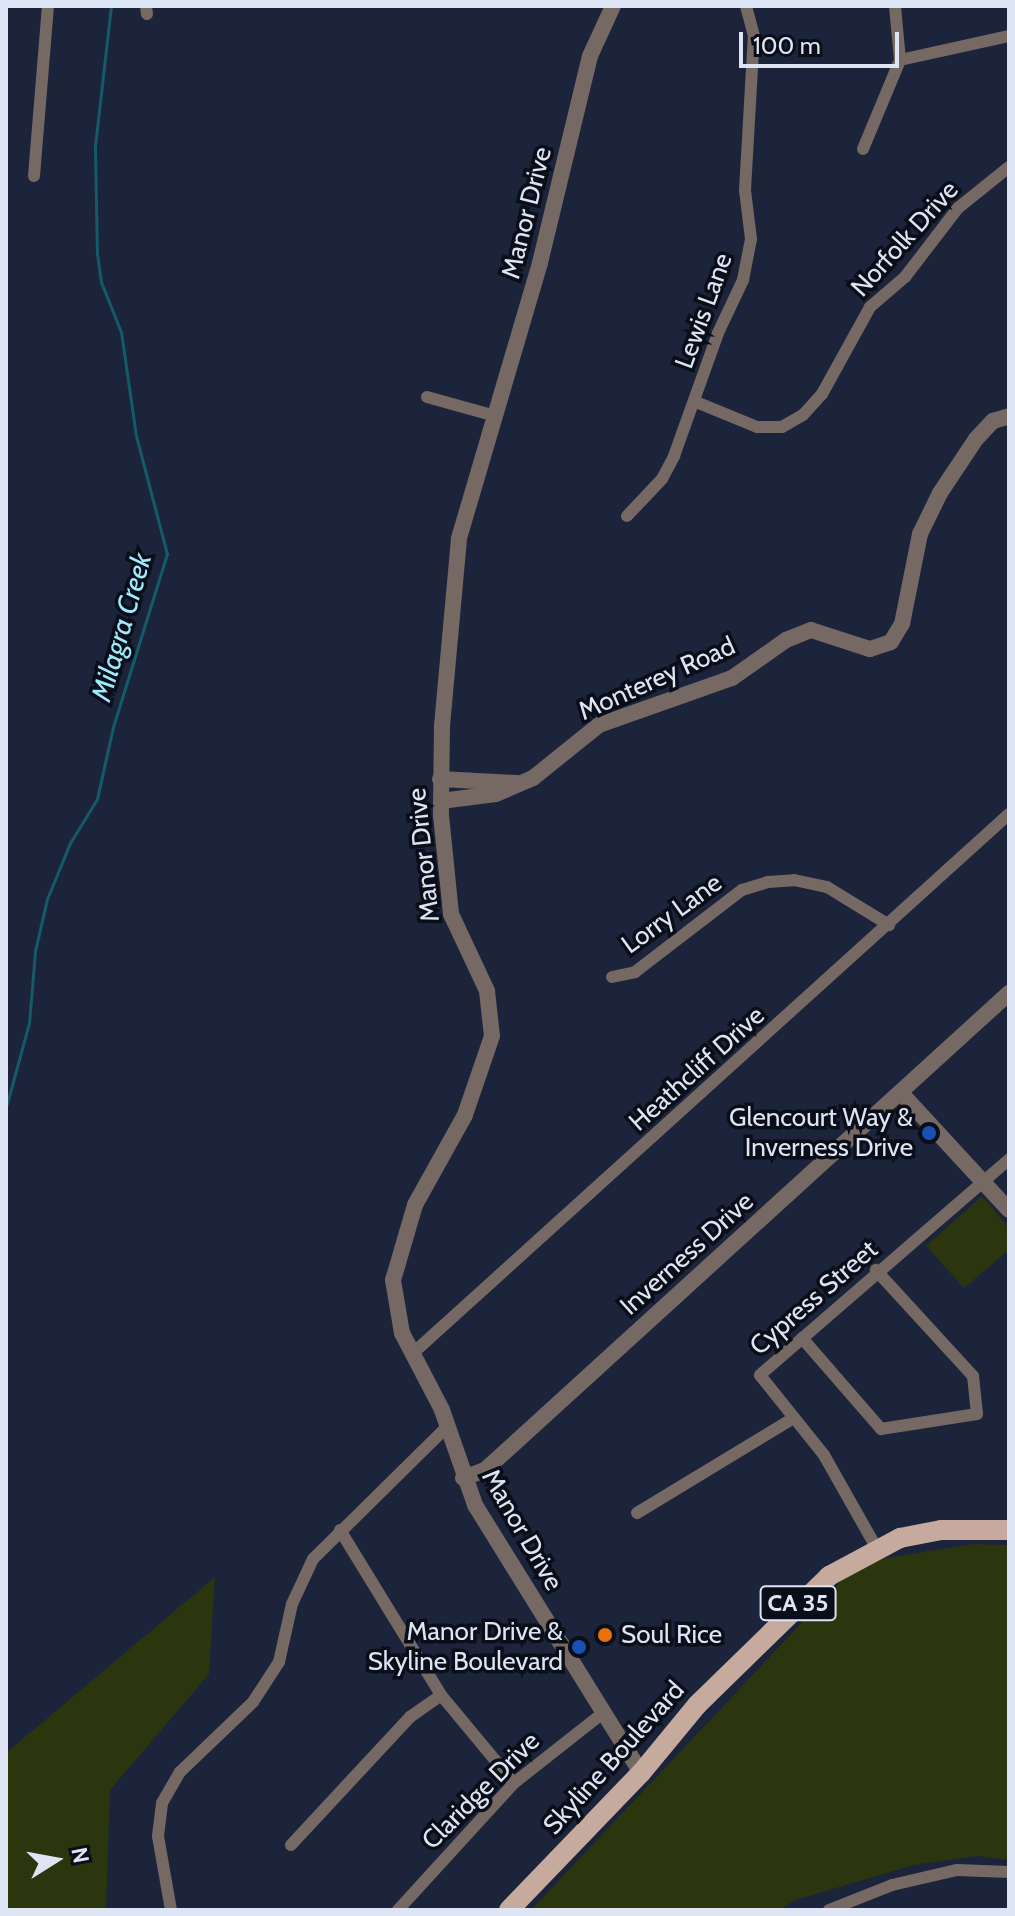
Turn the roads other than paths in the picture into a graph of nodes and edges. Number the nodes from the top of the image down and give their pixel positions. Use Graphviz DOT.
graph roads {
  1 [pos="48,6"];
  2 [pos="613,6"];
  3 [pos="746,6"];
  4 [pos="895,6"];
  5 [pos="1009,36"];
  6 [pos="900,60"];
  7 [pos="863,149"];
  8 [pos="1009,167"];
  9 [pos="34,176"];
  10 [pos="427,397"];
  11 [pos="696,402"];
  12 [pos="495,416"];
  13 [pos="1009,416"];
  14 [pos="627,516"];
  15 [pos="440,779"];
  16 [pos="517,783"];
  17 [pos="441,801"];
  18 [pos="1009,814"];
  19 [pos="889,925"];
  20 [pos="612,977"];
  21 [pos="1009,993"];
  22 [pos="901,1093"];
  23 [pos="1009,1159"];
  24 [pos="984,1182"];
  25 [pos="1009,1210"];
  26 [pos="876,1270"];
  27 [pos="802,1338"];
  28 [pos="412,1354"];
  29 [pos="792,1419"];
  30 [pos="448,1426"];
  31 [pos="463,1478"];
  32 [pos="637,1513"];
  33 [pos="340,1530"];
  34 [pos="1009,1530"];
  35 [pos="876,1547"];
  36 [pos="441,1695"];
  37 [pos="603,1713"];
  38 [pos="641,1773"];
  39 [pos="514,1783"];
  40 [pos="291,1845"];
  41 [pos="1009,1872"];
  42 [pos="171,1910"];
  43 [pos="398,1910"];
  44 [pos="509,1910"];
  45 [pos="829,1910"];
  1 -- 9 [label="street"];
  2 -- 12 [label="street, Manor Drive"];
  3 -- 11 [label="street, Lewis Lane"];
  4 -- 6 [label="street"];
  5 -- 6 [label="street"];
  6 -- 7 [label="street"];
  8 -- 11 [label="street, Norfolk Drive"];
  10 -- 12 [label="street"];
  11 -- 14 [label="street, Lewis Lane"];
  12 -- 15 [label="street, Manor Drive"];
  13 -- 16 [label="street, Monterey Road"];
  15 -- 16 [label="street, Monterey Road"];
  15 -- 17 [label="street, Manor Drive"];
  16 -- 17 [label="street, Monterey Road"];
  17 -- 28 [label="street, Manor Drive"];
  18 -- 19 [label="street, Heathcliff Drive"];
  19 -- 20 [label="street, Lorry Lane"];
  19 -- 28 [label="street, Heathcliff Drive"];
  21 -- 22 [label="street, Inverness Drive"];
  22 -- 24 [label="street"];
  22 -- 31 [label="street, Inverness Drive"];
  23 -- 24 [label="street, Cypress Street"];
  24 -- 25 [label="street"];
  24 -- 26 [label="street, Cypress Street"];
  26 -- 27 [label="street, Cypress Street"];
  26 -- 27 [label="street"];
  27 -- 29 [label="street, Cypress Street"];
  28 -- 30 [label="street, Manor Drive"];
  29 -- 32 [label="street"];
  29 -- 35 [label="street, Cypress Street"];
  30 -- 31 [label="street, Manor Drive"];
  30 -- 33 [label="street"];
  31 -- 37 [label="street, Manor Drive"];
  33 -- 36 [label="street"];
  33 -- 42 [label="street"];
  34 -- 35 [label="main road, Skyline Boulevard / CA 35"];
  35 -- 38 [label="main road, Skyline Boulevard / CA 35"];
  36 -- 39 [label="street"];
  36 -- 40 [label="street"];
  37 -- 38 [label="street, Manor Drive"];
  37 -- 39 [label="street, Claridge Drive"];
  38 -- 44 [label="main road, Skyline Boulevard / CA 35"];
  39 -- 43 [label="street, Claridge Drive"];
  41 -- 45 [label="street"];
}
